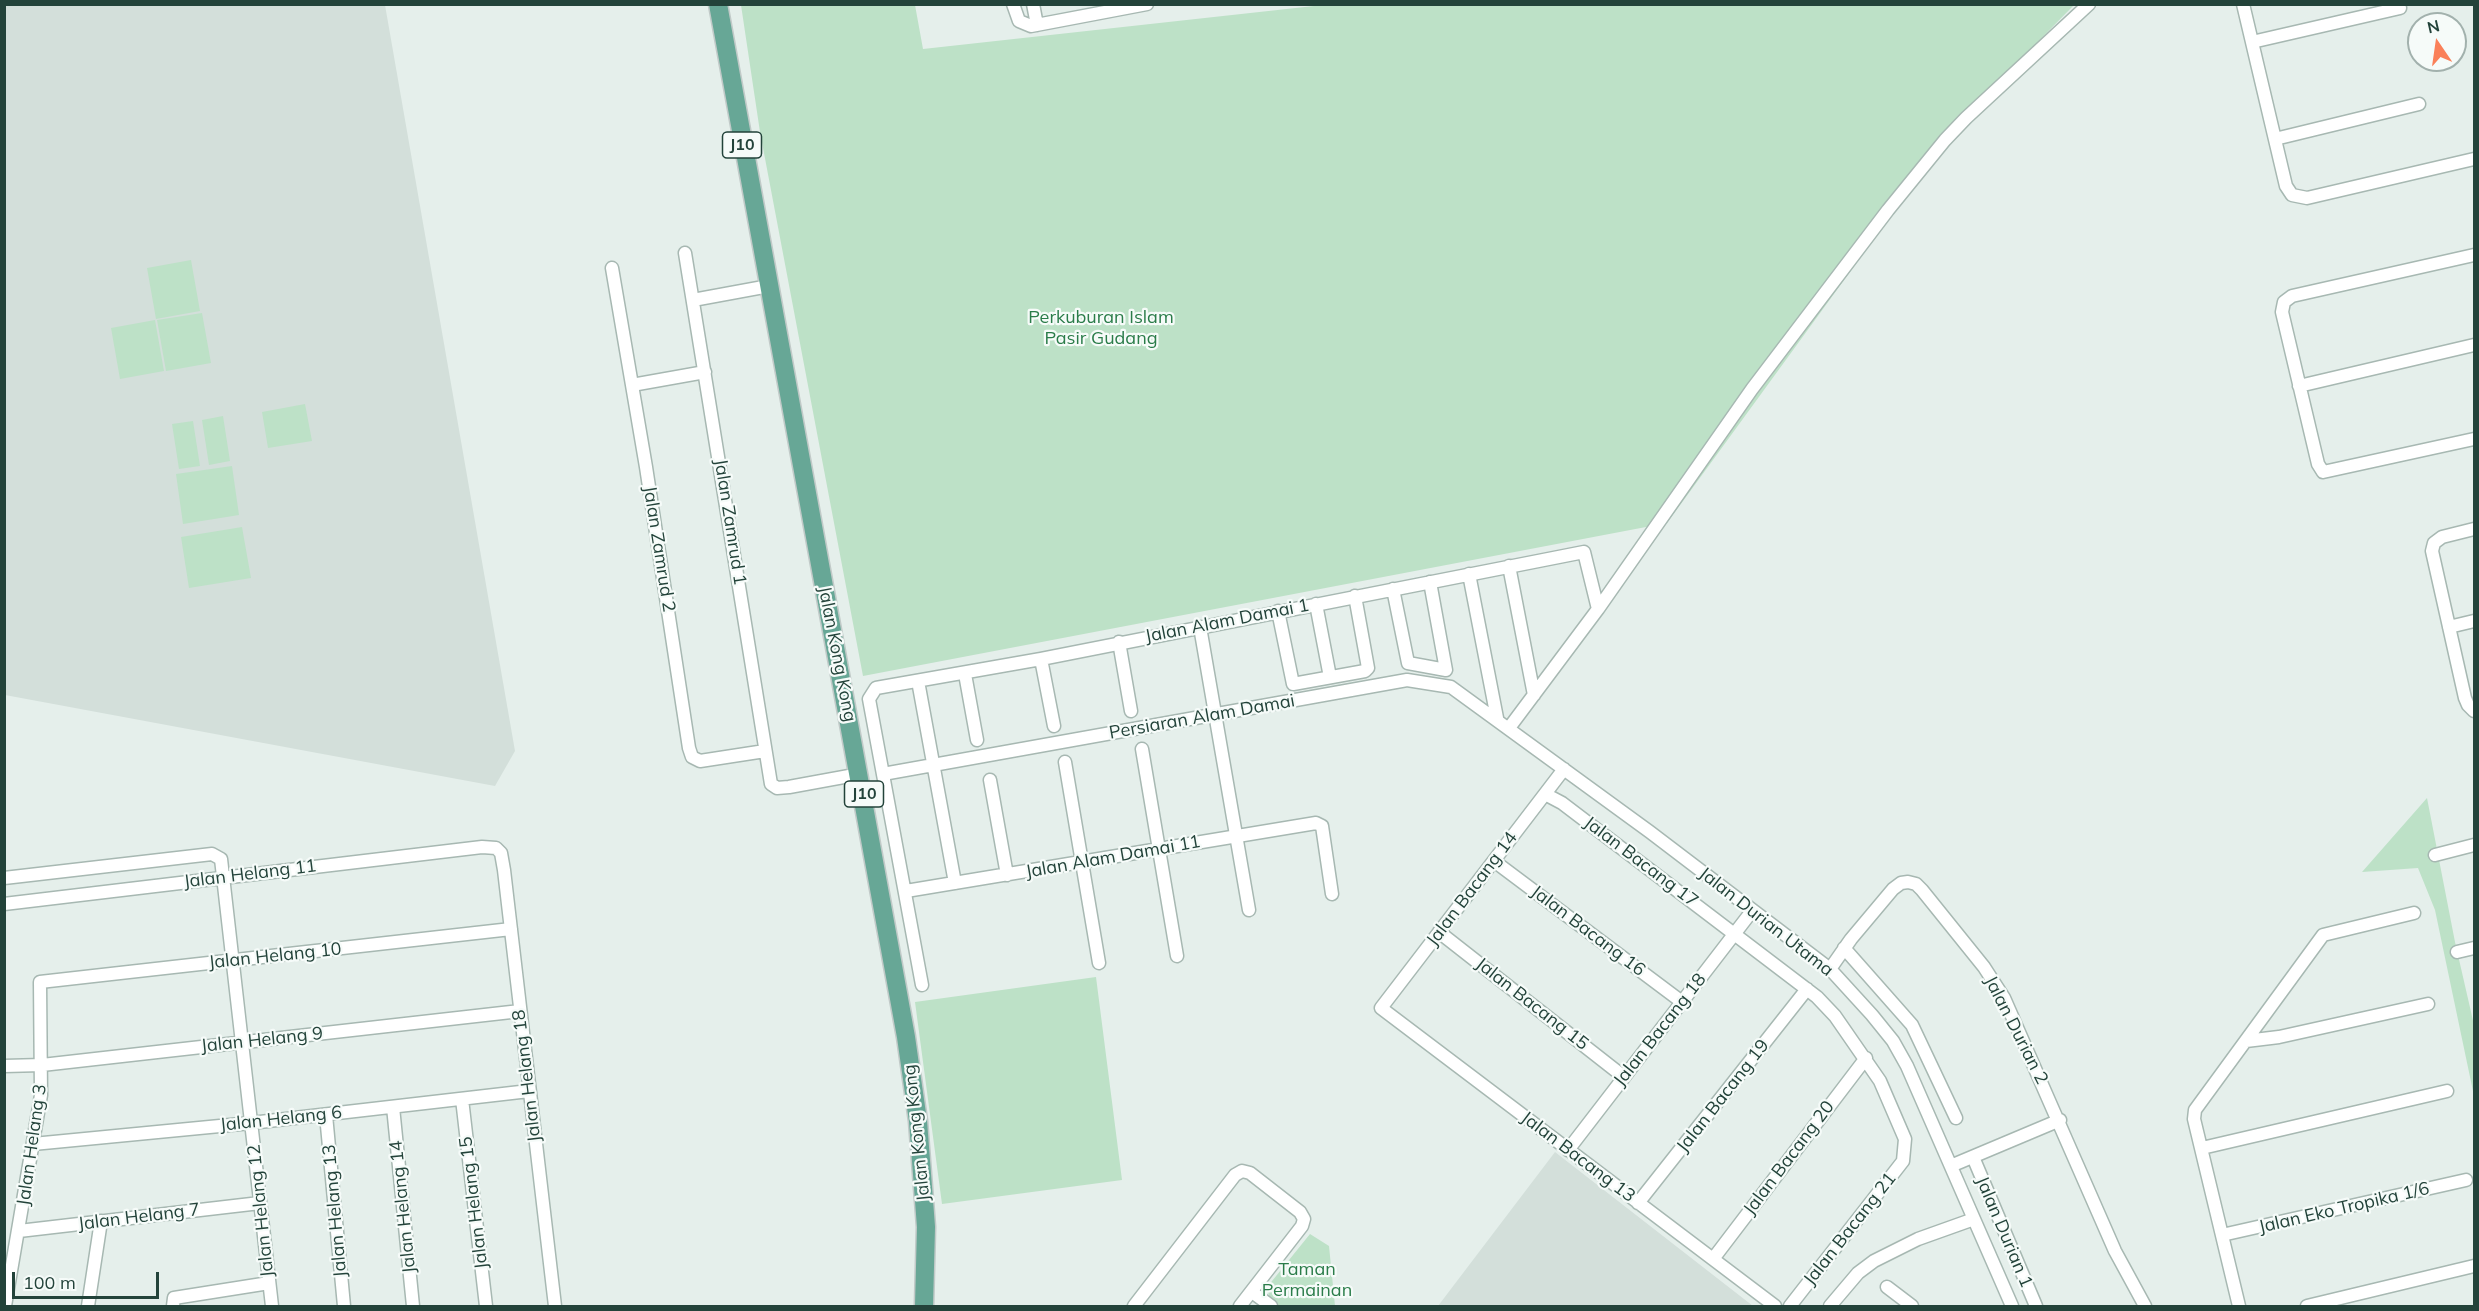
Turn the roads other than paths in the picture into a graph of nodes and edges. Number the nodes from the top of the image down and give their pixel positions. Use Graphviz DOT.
graph roads {
  1 [pos="718,4"];
  2 [pos="1013,4"];
  3 [pos="1033,4"];
  4 [pos="1147,4"];
  5 [pos="2089,4"];
  6 [pos="2243,4"];
  7 [pos="2400,8"];
  8 [pos="1037,25"];
  9 [pos="2252,42"];
  10 [pos="2419,104"];
  11 [pos="2275,140"];
  12 [pos="2475,159"];
  13 [pos="685,253"];
  14 [pos="2475,255"];
  15 [pos="612,268"];
  16 [pos="769,286"];
  17 [pos="693,300"];
  18 [pos="2475,345"];
  19 [pos="705,372"];
  20 [pos="632,385"];
  21 [pos="2299,386"];
  22 [pos="2475,439"];
  23 [pos="2475,530"];
  24 [pos="1509,566"];
  25 [pos="1469,574"];
  26 [pos="1430,582"];
  27 [pos="1393,589"];
  28 [pos="1355,596"];
  29 [pos="1316,604"];
  30 [pos="1598,609"];
  31 [pos="1278,611"];
  32 [pos="2475,621"];
  33 [pos="1200,627"];
  34 [pos="2450,627"];
  35 [pos="1119,642"];
  36 [pos="1041,659"];
  37 [pos="965,674"];
  38 [pos="1330,677"];
  39 [pos="918,681"];
  40 [pos="1534,695"];
  41 [pos="1131,711"];
  42 [pos="2475,711"];
  43 [pos="1215,715"];
  44 [pos="1497,718"];
  45 [pos="1054,726"];
  46 [pos="1509,728"];
  47 [pos="977,740"];
  48 [pos="1142,749"];
  49 [pos="765,751"];
  50 [pos="1065,762"];
  51 [pos="934,765"];
  52 [pos="1564,769"];
  53 [pos="860,774"];
  54 [pos="883,774"];
  55 [pos="990,780"];
  56 [pos="1545,794"];
  57 [pos="1237,836"];
  58 [pos="2475,845"];
  59 [pos="496,848"];
  60 [pos="1160,850"];
  61 [pos="2434,855"];
  62 [pos="1494,861"];
  63 [pos="1082,863"];
  64 [pos="223,871"];
  65 [pos="1007,875"];
  66 [pos="4,878"];
  67 [pos="955,883"];
  68 [pos="906,891"];
  69 [pos="1332,894"];
  70 [pos="4,904"];
  71 [pos="1250,910"];
  72 [pos="1752,911"];
  73 [pos="2414,913"];
  74 [pos="510,929"];
  75 [pos="1439,932"];
  76 [pos="1735,933"];
  77 [pos="1844,948"];
  78 [pos="2475,948"];
  79 [pos="2457,952"];
  80 [pos="1177,956"];
  81 [pos="233,961"];
  82 [pos="1098,963"];
  83 [pos="1830,969"];
  84 [pos="40,982"];
  85 [pos="922,985"];
  86 [pos="1807,989"];
  87 [pos="1682,1002"];
  88 [pos="2428,1004"];
  89 [pos="1381,1008"];
  90 [pos="520,1011"];
  91 [pos="2246,1041"];
  92 [pos="242,1043"];
  93 [pos="1866,1058"];
  94 [pos="42,1065"];
  95 [pos="4,1066"];
  96 [pos="1624,1077"];
  97 [pos="529,1091"];
  98 [pos="2447,1092"];
  99 [pos="462,1099"];
  100 [pos="393,1107"];
  101 [pos="326,1115"];
  102 [pos="1956,1118"];
  103 [pos="2060,1120"];
  104 [pos="251,1123"];
  105 [pos="33,1144"];
  106 [pos="2202,1148"];
  107 [pos="1568,1150"];
  108 [pos="1905,1150"];
  109 [pos="1973,1157"];
  110 [pos="1953,1166"];
  111 [pos="2466,1180"];
  112 [pos="260,1203"];
  113 [pos="1638,1203"];
  114 [pos="1974,1219"];
  115 [pos="101,1221"];
  116 [pos="19,1231"];
  117 [pos="2222,1235"];
  118 [pos="1713,1259"];
  119 [pos="2475,1266"];
  120 [pos="269,1283"];
  121 [pos="1887,1287"];
  122 [pos="1252,1292"];
  123 [pos="5,1306"];
  124 [pos="88,1306"];
  125 [pos="173,1306"];
  126 [pos="272,1306"];
  127 [pos="344,1306"];
  128 [pos="413,1306"];
  129 [pos="486,1306"];
  130 [pos="555,1306"];
  131 [pos="924,1306"];
  132 [pos="1134,1306"];
  133 [pos="1240,1306"];
  134 [pos="1270,1306"];
  135 [pos="1775,1306"];
  136 [pos="1790,1306"];
  137 [pos="1830,1306"];
  138 [pos="1912,1306"];
  139 [pos="2012,1306"];
  140 [pos="2036,1306"];
  141 [pos="2145,1306"];
  142 [pos="2238,1306"];
  143 [pos="2307,1306"];
  1 -- 16 [label="main road, Jalan Kong Kong / J10"];
  2 -- 8 [label="street"];
  3 -- 8 [label="street"];
  4 -- 8 [label="street"];
  5 -- 30 [label="street"];
  6 -- 9 [label="street"];
  7 -- 9 [label="street"];
  9 -- 11 [label="street"];
  10 -- 11 [label="street"];
  11 -- 12 [label="street"];
  13 -- 17 [label="street, Jalan Zamrud 1"];
  14 -- 21 [label="street"];
  15 -- 20 [label="street, Jalan Zamrud 2"];
  16 -- 17 [label="street"];
  16 -- 53 [label="main road, Jalan Kong Kong / J10"];
  17 -- 19 [label="street, Jalan Zamrud 1"];
  18 -- 21 [label="street"];
  19 -- 20 [label="street"];
  19 -- 49 [label="street, Jalan Zamrud 1"];
  20 -- 49 [label="street, Jalan Zamrud 2"];
  21 -- 22 [label="street"];
  23 -- 34 [label="street"];
  24 -- 25 [label="street, Jalan Alam Damai 1"];
  24 -- 30 [label="street, Jalan Alam Damai 1"];
  24 -- 40 [label="street"];
  25 -- 26 [label="street, Jalan Alam Damai 1"];
  25 -- 44 [label="street"];
  26 -- 27 [label="street, Jalan Alam Damai 1"];
  26 -- 27 [label="street"];
  27 -- 28 [label="street, Jalan Alam Damai 1"];
  28 -- 29 [label="street, Jalan Alam Damai 1"];
  28 -- 38 [label="street"];
  29 -- 31 [label="street, Jalan Alam Damai 1"];
  29 -- 38 [label="street"];
  30 -- 40 [label="street"];
  31 -- 33 [label="street, Jalan Alam Damai 1"];
  31 -- 38 [label="street"];
  32 -- 34 [label="street"];
  33 -- 35 [label="street, Jalan Alam Damai 1"];
  33 -- 43 [label="street"];
  34 -- 42 [label="street"];
  35 -- 36 [label="street, Jalan Alam Damai 1"];
  35 -- 41 [label="street"];
  36 -- 37 [label="street, Jalan Alam Damai 1"];
  36 -- 45 [label="street"];
  37 -- 39 [label="street, Jalan Alam Damai 1"];
  37 -- 47 [label="street"];
  39 -- 51 [label="street"];
  39 -- 54 [label="street, Jalan Alam Damai 1"];
  40 -- 46 [label="street"];
  43 -- 44 [label="street, Persiaran Alam Damai"];
  43 -- 51 [label="street, Persiaran Alam Damai"];
  43 -- 57 [label="street"];
  44 -- 46 [label="street, Persiaran Alam Damai"];
  46 -- 52 [label="street, Jalan Durian Utama"];
  48 -- 60 [label="street"];
  49 -- 53 [label="street, Jalan Zamrud 1"];
  50 -- 63 [label="street"];
  51 -- 54 [label="street, Persiaran Alam Damai"];
  51 -- 67 [label="street"];
  52 -- 56 [label="street, Jalan Bacang 14"];
  52 -- 72 [label="street, Jalan Durian Utama"];
  53 -- 131 [label="main road, Jalan Kong Kong / J10"];
  54 -- 68 [label="street"];
  55 -- 65 [label="street"];
  56 -- 62 [label="street, Jalan Bacang 14"];
  56 -- 76 [label="street, Jalan Bacang 17"];
  57 -- 60 [label="street, Jalan Alam Damai 11"];
  57 -- 69 [label="street, Jalan Alam Damai 11"];
  57 -- 71 [label="street"];
  58 -- 61 [label="street"];
  59 -- 64 [label="street, Jalan Helang 11"];
  59 -- 74 [label="street, Jalan Helang 18"];
  60 -- 63 [label="street, Jalan Alam Damai 11"];
  60 -- 80 [label="street"];
  62 -- 75 [label="street, Jalan Bacang 14"];
  62 -- 87 [label="street, Jalan Bacang 16"];
  63 -- 65 [label="street, Jalan Alam Damai 11"];
  63 -- 82 [label="street"];
  64 -- 66 [label="street"];
  64 -- 70 [label="street, Jalan Helang 11"];
  64 -- 81 [label="street, Jalan Helang 12"];
  65 -- 67 [label="street, Jalan Alam Damai 11"];
  67 -- 68 [label="street, Jalan Alam Damai 11"];
  68 -- 85 [label="street"];
  72 -- 76 [label="street, Jalan Bacang 18"];
  72 -- 83 [label="street, Jalan Durian Utama"];
  73 -- 91 [label="street"];
  74 -- 81 [label="street, Jalan Helang 10"];
  74 -- 90 [label="street, Jalan Helang 18"];
  75 -- 89 [label="street, Jalan Bacang 14"];
  75 -- 96 [label="street, Jalan Bacang 15"];
  76 -- 86 [label="street, Jalan Bacang 17"];
  76 -- 87 [label="street, Jalan Bacang 18"];
  77 -- 83 [label="street, Jalan Durian 2"];
  77 -- 102 [label="street"];
  77 -- 103 [label="street, Jalan Durian 2"];
  78 -- 79 [label="street"];
  81 -- 84 [label="street, Jalan Helang 10"];
  81 -- 92 [label="street, Jalan Helang 12"];
  83 -- 110 [label="street, Jalan Durian Utama"];
  84 -- 94 [label="street, Jalan Helang 3"];
  86 -- 93 [label="street, Jalan Bacang 17"];
  86 -- 113 [label="street, Jalan Bacang 19"];
  87 -- 96 [label="street, Jalan Bacang 18"];
  88 -- 91 [label="street"];
  89 -- 107 [label="street, Jalan Bacang 13"];
  90 -- 92 [label="street, Jalan Helang 9"];
  90 -- 97 [label="street, Jalan Helang 18"];
  91 -- 106 [label="street"];
  92 -- 94 [label="street, Jalan Helang 9"];
  92 -- 104 [label="street, Jalan Helang 12"];
  93 -- 108 [label="street, Jalan Bacang 17"];
  93 -- 118 [label="street, Jalan Bacang 20"];
  94 -- 95 [label="street, Jalan Helang 9"];
  94 -- 105 [label="street, Jalan Helang 3"];
  96 -- 107 [label="street, Jalan Bacang 18"];
  97 -- 99 [label="street, Jalan Helang 6"];
  97 -- 130 [label="street, Jalan Helang 18"];
  98 -- 106 [label="street"];
  99 -- 100 [label="street, Jalan Helang 6"];
  99 -- 129 [label="street, Jalan Helang 15"];
  100 -- 101 [label="street, Jalan Helang 6"];
  100 -- 128 [label="street, Jalan Helang 14"];
  101 -- 104 [label="street, Jalan Helang 6"];
  101 -- 127 [label="street, Jalan Helang 13"];
  103 -- 109 [label="street"];
  103 -- 141 [label="street, Jalan Durian 2"];
  104 -- 105 [label="street, Jalan Helang 6"];
  104 -- 112 [label="street, Jalan Helang 12"];
  105 -- 116 [label="street, Jalan Helang 3"];
  106 -- 117 [label="street"];
  107 -- 113 [label="street, Jalan Bacang 13"];
  108 -- 136 [label="street, Jalan Bacang 21"];
  109 -- 110 [label="street"];
  109 -- 140 [label="street, Jalan Durian 1"];
  110 -- 114 [label="street, Jalan Durian Utama"];
  111 -- 117 [label="street, Jalan Eko Tropika 1/6"];
  112 -- 115 [label="street, Jalan Helang 7"];
  112 -- 120 [label="street, Jalan Helang 12"];
  113 -- 118 [label="street, Jalan Bacang 13"];
  114 -- 137 [label="street"];
  114 -- 139 [label="street, Jalan Durian Utama"];
  115 -- 116 [label="street, Jalan Helang 7"];
  115 -- 124 [label="street"];
  116 -- 123 [label="street, Jalan Helang 3"];
  117 -- 142 [label="street"];
  118 -- 135 [label="street, Jalan Bacang 13"];
  119 -- 143 [label="street"];
  120 -- 125 [label="street"];
  120 -- 126 [label="street, Jalan Helang 12"];
  121 -- 138 [label="street"];
  122 -- 132 [label="street"];
  122 -- 133 [label="street"];
  122 -- 134 [label="street"];
}
